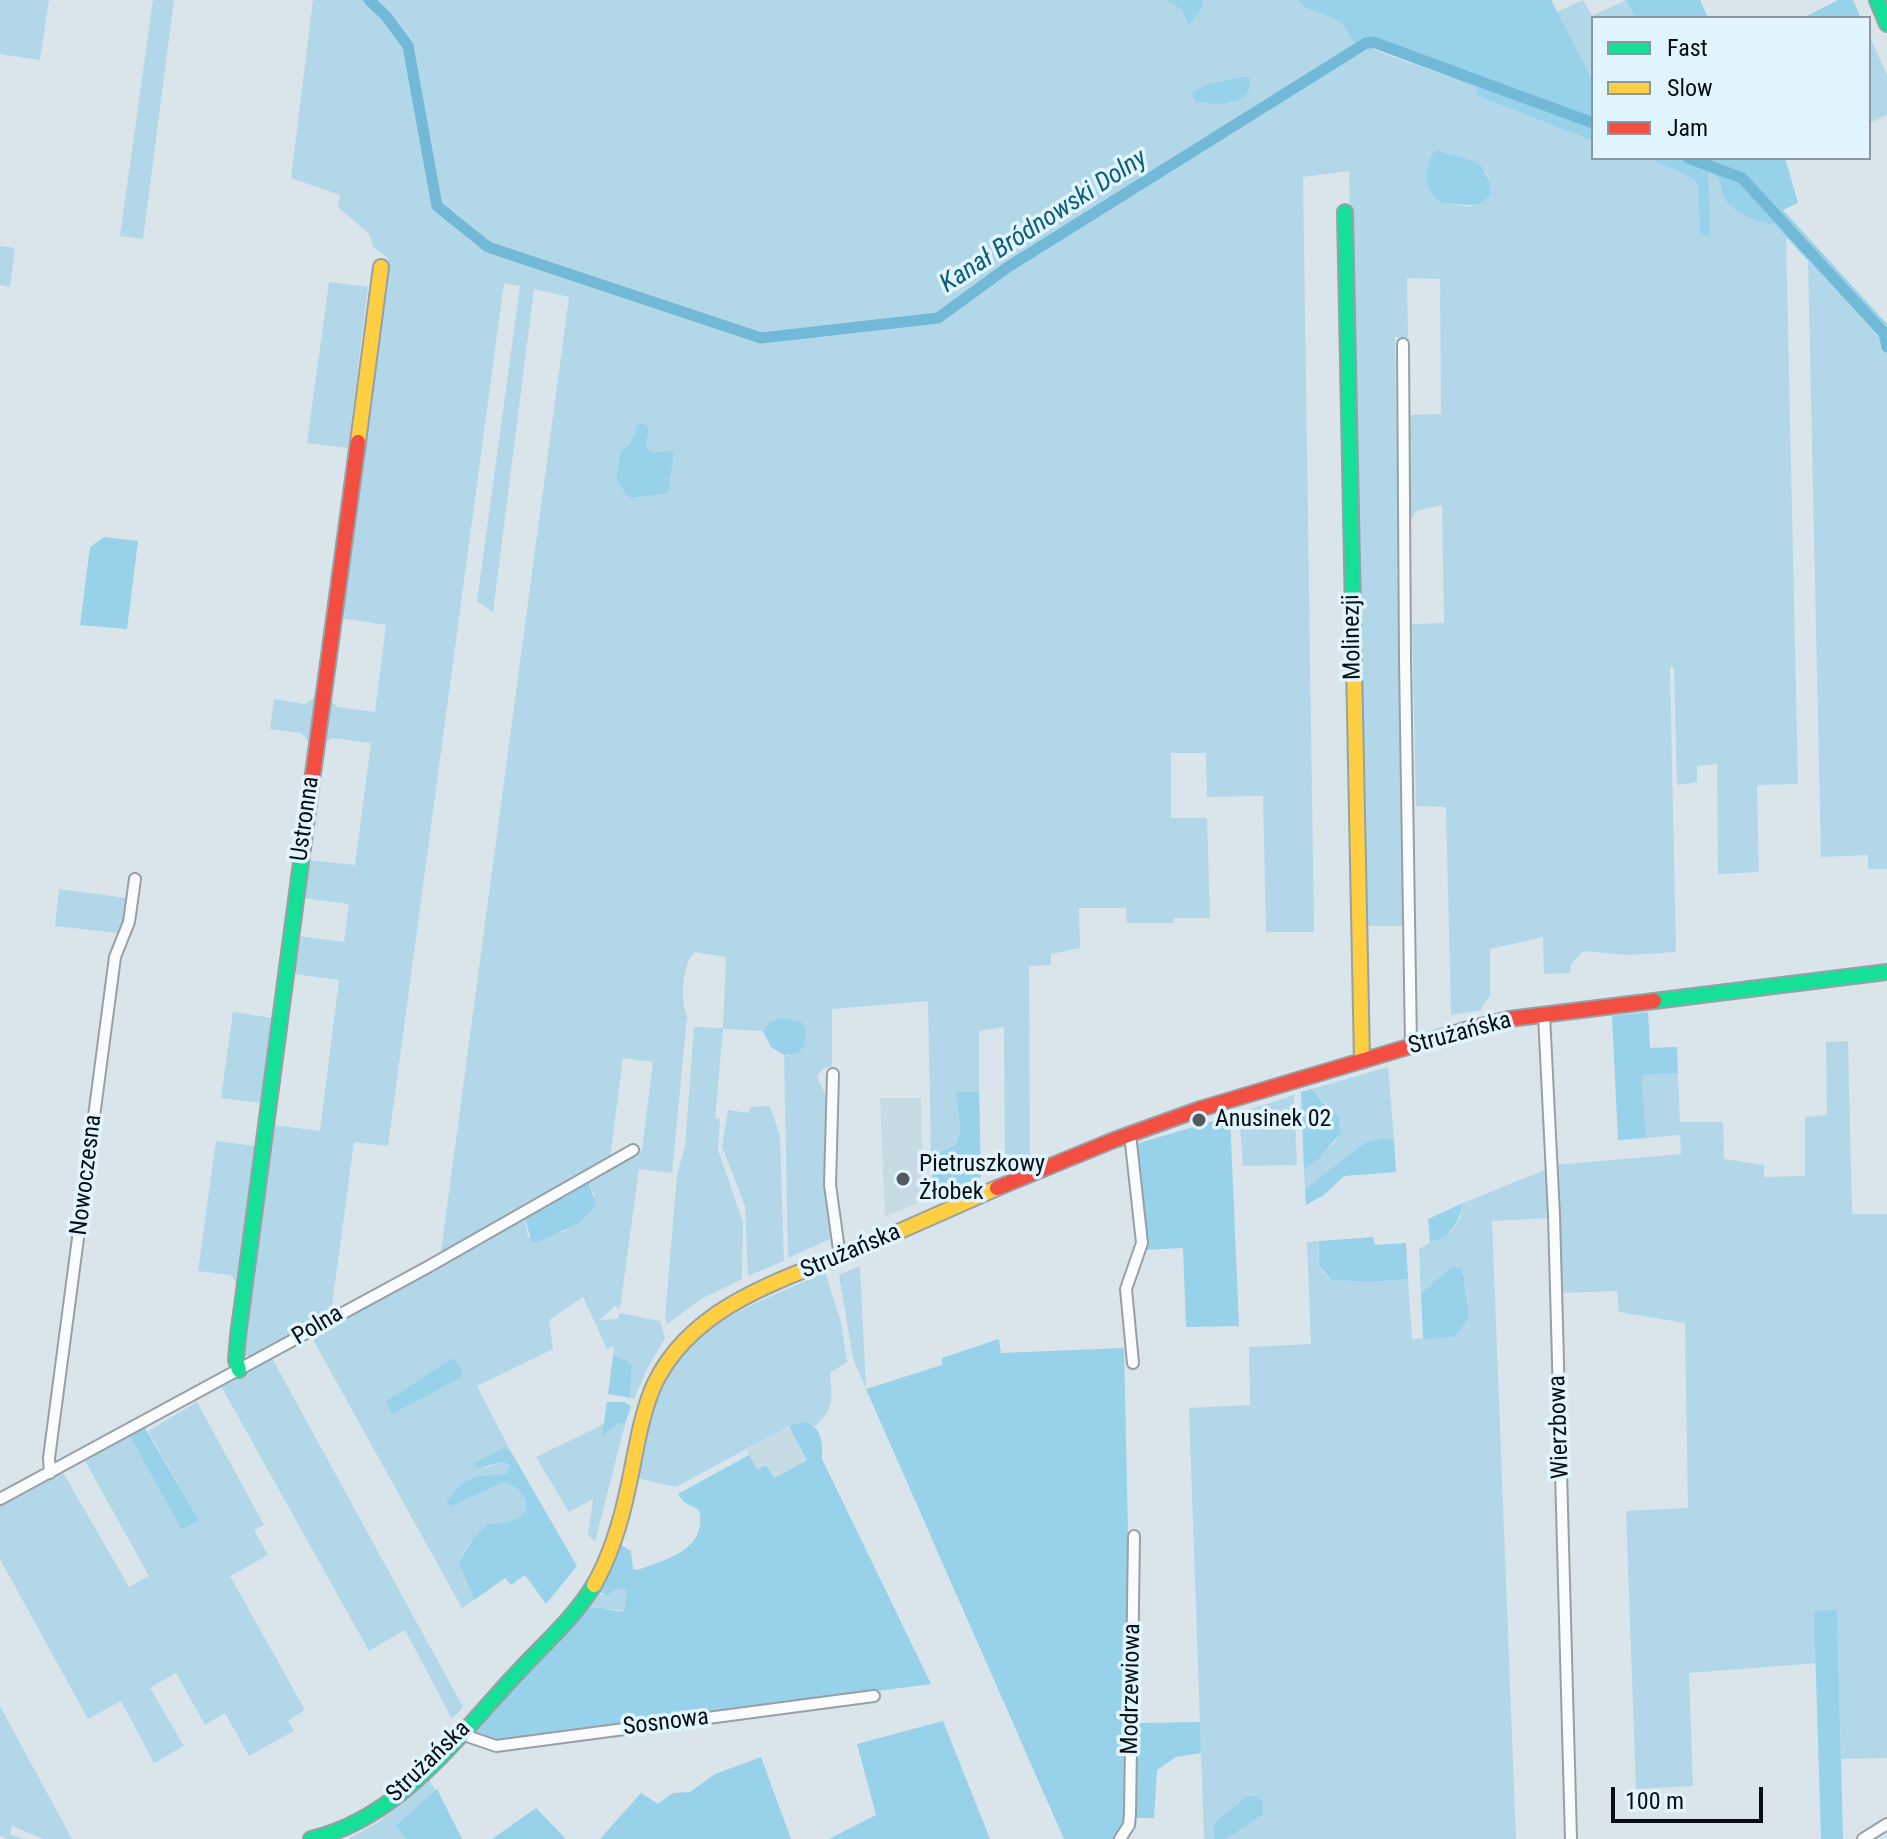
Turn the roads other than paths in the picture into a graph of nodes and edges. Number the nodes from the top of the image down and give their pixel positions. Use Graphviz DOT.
graph roads {
  1 [pos="1877,0"];
  2 [pos="1887,24"];
  3 [pos="1345,212"];
  4 [pos="381,267"];
  5 [pos="1403,344"];
  6 [pos="135,879"];
  7 [pos="1887,972"];
  8 [pos="1544,1015"];
  9 [pos="1411,1046"];
  10 [pos="1362,1061"];
  11 [pos="833,1074"];
  12 [pos="1130,1134"];
  13 [pos="633,1150"];
  14 [pos="840,1257"];
  15 [pos="1133,1363"];
  16 [pos="239,1370"];
  17 [pos="50,1473"];
  18 [pos="0,1499"];
  19 [pos="1134,1536"];
  20 [pos="874,1696"];
  21 [pos="461,1734"];
  22 [pos="1887,1824"];
  23 [pos="311,1839"];
  24 [pos="1120,1839"];
  25 [pos="1571,1839"];
  26 [pos="1863,1839"];
  1 -- 2 [label="street"];
  3 -- 10 [label="street, Molinezji"];
  4 -- 16 [label="street, Ustronna"];
  5 -- 9 [label="street"];
  6 -- 17 [label="street, Nowoczesna"];
  7 -- 8 [label="street, Strużańska"];
  8 -- 9 [label="street, Strużańska"];
  8 -- 25 [label="street, Wierzbowa"];
  9 -- 10 [label="street, Strużańska"];
  10 -- 12 [label="street, Strużańska"];
  11 -- 14 [label="street"];
  12 -- 14 [label="street, Strużańska"];
  12 -- 15 [label="street"];
  13 -- 16 [label="street, Polna"];
  14 -- 21 [label="street, Strużańska"];
  16 -- 17 [label="street, Polna"];
  17 -- 18 [label="street, Polna"];
  19 -- 24 [label="street, Modrzewiowa"];
  20 -- 21 [label="street, Sosnowa"];
  21 -- 23 [label="street, Strużańska"];
  22 -- 26 [label="street"];
}
